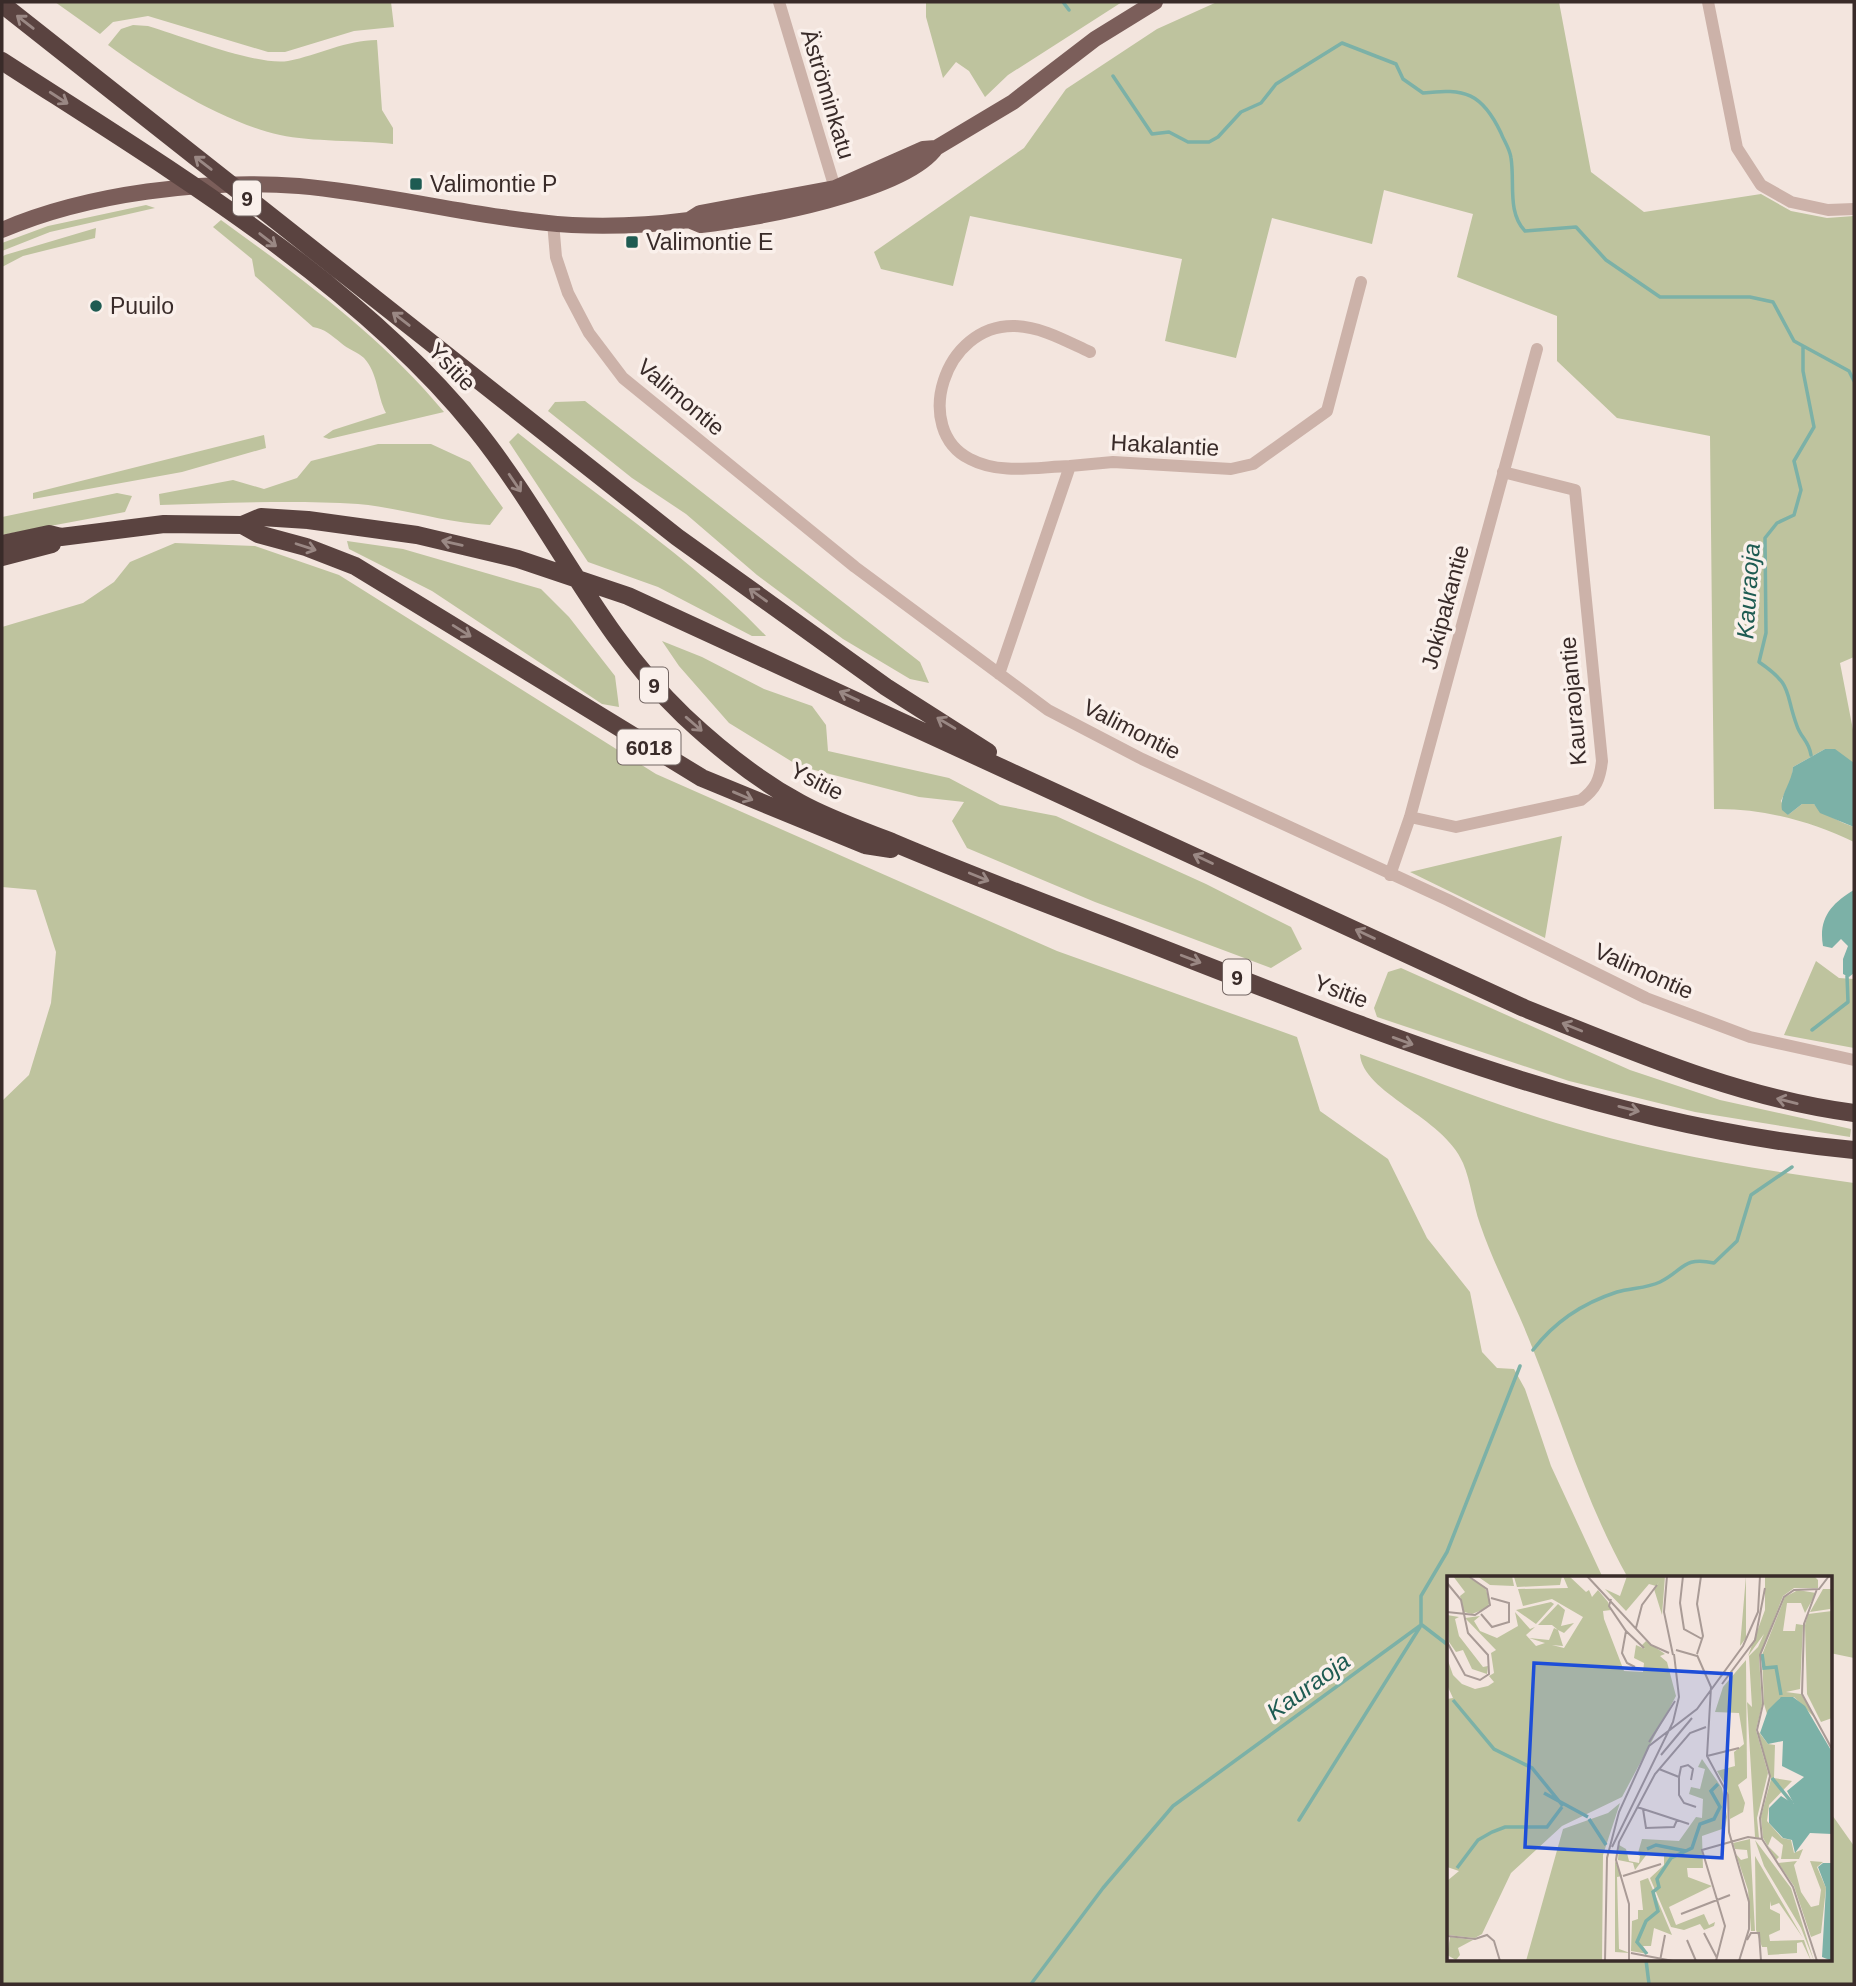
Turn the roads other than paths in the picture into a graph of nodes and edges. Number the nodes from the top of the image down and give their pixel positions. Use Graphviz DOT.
graph roads {
  1 [pos="779,2"];
  2 [pos="1155,2"];
  3 [pos="1708,2"];
  4 [pos="2,4"];
  5 [pos="2,61"];
  6 [pos="837,193"];
  7 [pos="1854,209"];
  8 [pos="552,222"];
  9 [pos="2,230"];
  10 [pos="1361,282"];
  11 [pos="1537,349"];
  12 [pos="1090,352"];
  13 [pos="1070,466"];
  14 [pos="1503,472"];
  15 [pos="242,525"];
  16 [pos="61,537"];
  17 [pos="2,544"];
  18 [pos="2,557"];
  19 [pos="999,674"];
  20 [pos="1021,776"];
  21 [pos="1410,817"];
  22 [pos="915,852"];
  23 [pos="1390,875"];
  24 [pos="1854,1060"];
  25 [pos="1854,1113"];
  26 [pos="1854,1150"];
  1 -- 6 [label="street, Äströminkatu"];
  2 -- 6 [label="main road"];
  3 -- 7 [label="street"];
  20 -- 4 [label="highway, 9, one-way"];
  5 -- 22 [label="highway, Ysitie / 9, one-way"];
  6 -- 8 [label="main road"];
  8 -- 9 [label="main road"];
  8 -- 19 [label="street, Valimontie"];
  10 -- 13 [label="street, Hakalantie"];
  11 -- 14 [label="street, Jokipakantie"];
  12 -- 13 [label="street, Hakalantie"];
  13 -- 19 [label="street"];
  14 -- 21 [label="street, Jokipakantie"];
  14 -- 21 [label="street, Kauraojantie"];
  15 -- 16 [label="highway, 6018"];
  20 -- 15 [label="highway, 6018, one-way"];
  15 -- 22 [label="highway, 6018, one-way"];
  16 -- 17 [label="highway, 6018"];
  16 -- 18 [label="highway, 6018"];
  19 -- 23 [label="street, Valimontie"];
  25 -- 20 [label="highway, 9, one-way"];
  21 -- 23 [label="street, Jokipakantie"];
  22 -- 26 [label="highway, Ysitie / 9, one-way"];
  23 -- 24 [label="street, Valimontie"];
}
